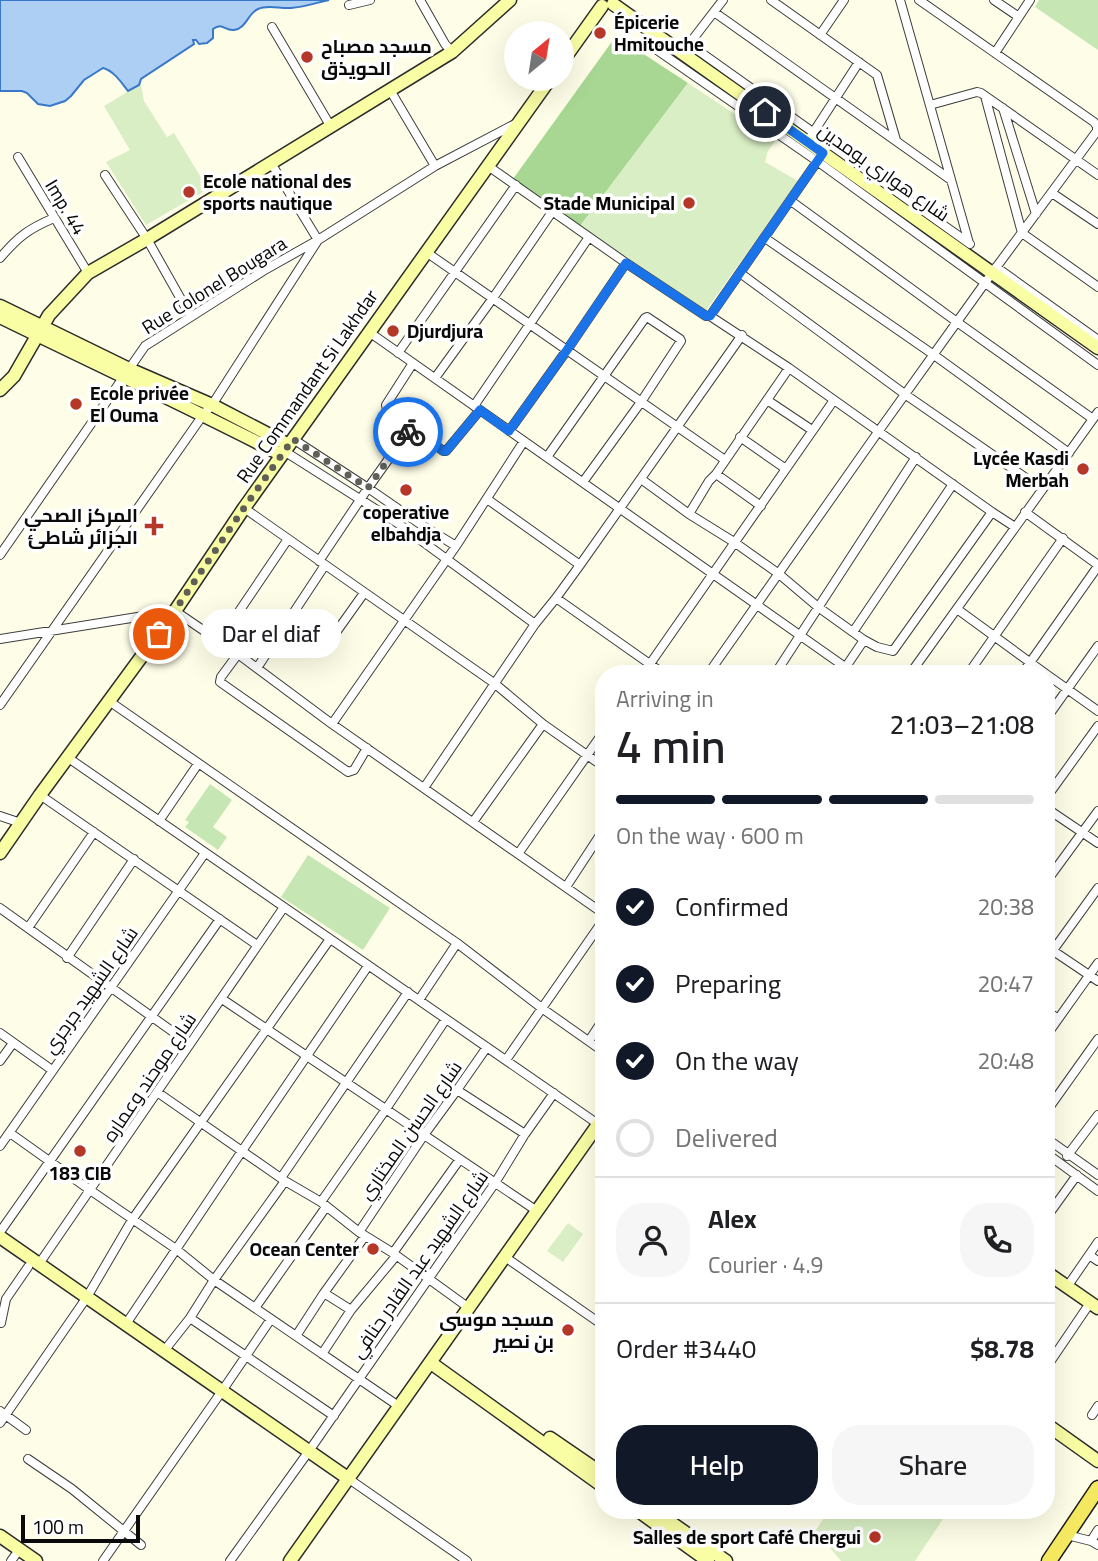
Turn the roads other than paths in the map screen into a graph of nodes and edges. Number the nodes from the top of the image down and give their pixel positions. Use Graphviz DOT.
graph roads {
  1 [pos="370,0"];
  2 [pos="420,0"];
  3 [pos="510,0"];
  4 [pos="723,0"];
  5 [pos="771,0"];
  6 [pos="900,0"];
  7 [pos="919,0"];
  8 [pos="994,0"];
  9 [pos="1030,0"];
  10 [pos="840,1"];
  11 [pos="606,3"];
  12 [pos="349,5"];
  13 [pos="714,12"];
  14 [pos="1019,17"];
  15 [pos="272,27"];
  16 [pos="820,35"];
  17 [pos="659,37"];
  18 [pos="574,46"];
  19 [pos="686,49"];
  20 [pos="452,52"];
  21 [pos="995,53"];
  22 [pos="859,62"];
  23 [pos="390,90"];
  24 [pos="541,91"];
  25 [pos="985,96"];
  26 [pos="836,98"];
  27 [pos="930,104"];
  28 [pos="1003,108"];
  29 [pos="519,122"];
  30 [pos="331,127"];
  31 [pos="810,137"];
  32 [pos="896,140"];
  33 [pos="18,157"];
  34 [pos="820,157"];
  35 [pos="1076,160"];
  36 [pos="271,163"];
  37 [pos="435,166"];
  38 [pos="488,166"];
  39 [pos="105,174"];
  40 [pos="1098,175"];
  41 [pos="951,180"];
  42 [pos="516,185"];
  43 [pos="1052,193"];
  44 [pos="790,201"];
  45 [pos="552,212"];
  46 [pos="1036,214"];
  47 [pos="54,218"];
  48 [pos="1098,224"];
  49 [pos="1022,233"];
  50 [pos="589,237"];
  51 [pos="765,238"];
  52 [pos="147,239"];
  53 [pos="318,240"];
  54 [pos="970,244"];
  55 [pos="426,252"];
  56 [pos="0,258"];
  57 [pos="975,261"];
  58 [pos="626,263"];
  59 [pos="455,272"];
  60 [pos="88,273"];
  61 [pos="740,273"];
  62 [pos="991,275"];
  63 [pos="1098,287"];
  64 [pos="493,298"];
  65 [pos="0,306"];
  66 [pos="710,316"];
  67 [pos="0,317"];
  68 [pos="191,317"];
  69 [pos="957,322"];
  70 [pos="530,324"];
  71 [pos="39,331"];
  72 [pos="369,332"];
  73 [pos="741,335"];
  74 [pos="1098,340"];
  75 [pos="1098,348"];
  76 [pos="567,350"];
  77 [pos="398,352"];
  78 [pos="934,355"];
  79 [pos="413,363"];
  80 [pos="1098,365"];
  81 [pos="789,368"];
  82 [pos="126,374"];
  83 [pos="603,375"];
  84 [pos="435,378"];
  85 [pos="0,390"];
  86 [pos="906,395"];
  87 [pos="767,400"];
  88 [pos="834,400"];
  89 [pos="641,402"];
  90 [pos="477,408"];
  91 [pos="208,410"];
  92 [pos="1096,416"];
  93 [pos="678,427"];
  94 [pos="410,429"];
  95 [pos="812,430"];
  96 [pos="509,431"];
  97 [pos="878,432"];
  98 [pos="740,437"];
  99 [pos="524,441"];
  100 [pos="287,447"];
  101 [pos="1069,453"];
  102 [pos="547,457"];
  103 [pos="916,457"];
  104 [pos="725,460"];
  105 [pos="786,469"];
  106 [pos="716,474"];
  107 [pos="641,479"];
  108 [pos="583,482"];
  109 [pos="953,484"];
  110 [pos="368,488"];
  111 [pos="1042,489"];
  112 [pos="487,499"];
  113 [pos="361,500"];
  114 [pos="761,506"];
  115 [pos="244,508"];
  116 [pos="621,508"];
  117 [pos="992,512"];
  118 [pos="1025,512"];
  119 [pos="689,514"];
  120 [pos="1015,527"];
  121 [pos="1063,538"];
  122 [pos="288,540"];
  123 [pos="734,542"];
  124 [pos="456,546"];
  125 [pos="0,555"];
  126 [pos="446,560"];
  127 [pos="322,563"];
  128 [pos="580,565"];
  129 [pos="1098,565"];
  130 [pos="713,573"];
  131 [pos="779,573"];
  132 [pos="364,593"];
  133 [pos="556,598"];
  134 [pos="756,604"];
  135 [pos="818,607"];
  136 [pos="957,609"];
  137 [pos="175,611"];
  138 [pos="403,620"];
  139 [pos="535,624"];
  140 [pos="53,630"];
  141 [pos="853,632"];
  142 [pos="994,635"];
  143 [pos="801,636"];
  144 [pos="0,639"];
  145 [pos="863,640"];
  146 [pos="219,641"];
  147 [pos="327,645"];
  148 [pos="1098,646"];
  149 [pos="238,654"];
  150 [pos="1030,662"];
  151 [pos="650,664"];
  152 [pos="714,665"];
  153 [pos="781,665"];
  154 [pos="837,665"];
  155 [pos="846,665"];
  156 [pos="917,665"];
  157 [pos="974,665"];
  158 [pos="1028,665"];
  159 [pos="1034,665"];
  160 [pos="257,668"];
  161 [pos="1055,680"];
  162 [pos="494,683"];
  163 [pos="1067,689"];
  164 [pos="109,701"];
  165 [pos="0,705"];
  166 [pos="1055,706"];
  167 [pos="1098,711"];
  168 [pos="332,724"];
  169 [pos="543,724"];
  170 [pos="1098,726"];
  171 [pos="595,744"];
  172 [pos="367,748"];
  173 [pos="587,755"];
  174 [pos="67,757"];
  175 [pos="595,761"];
  176 [pos="198,764"];
  177 [pos="1055,786"];
  178 [pos="424,788"];
  179 [pos="40,795"];
  180 [pos="1098,811"];
  181 [pos="1055,814"];
  182 [pos="0,816"];
  183 [pos="159,821"];
  184 [pos="473,822"];
  185 [pos="21,823"];
  186 [pos="94,832"];
  187 [pos="1082,833"];
  188 [pos="595,843"];
  189 [pos="1098,843"];
  190 [pos="0,853"];
  191 [pos="205,853"];
  192 [pos="518,854"];
  193 [pos="134,859"];
  194 [pos="1055,870"];
  195 [pos="566,887"];
  196 [pos="1098,888"];
  197 [pos="179,891"];
  198 [pos="284,907"];
  199 [pos="0,908"];
  200 [pos="595,908"];
  201 [pos="220,919"];
  202 [pos="28,928"];
  203 [pos="595,932"];
  204 [pos="330,939"];
  205 [pos="1055,942"];
  206 [pos="457,943"];
  207 [pos="257,945"];
  208 [pos="1055,951"];
  209 [pos="67,958"];
  210 [pos="1098,963"];
  211 [pos="369,966"];
  212 [pos="1089,974"];
  213 [pos="1098,981"];
  214 [pos="111,988"];
  215 [pos="408,992"];
  216 [pos="222,999"];
  217 [pos="419,1000"];
  218 [pos="543,1009"];
  219 [pos="1055,1016"];
  220 [pos="153,1017"];
  221 [pos="446,1018"];
  222 [pos="1058,1018"];
  223 [pos="1055,1022"];
  224 [pos="266,1029"];
  225 [pos="595,1032"];
  226 [pos="0,1033"];
  227 [pos="1098,1039"];
  228 [pos="589,1041"];
  229 [pos="13,1042"];
  230 [pos="190,1044"];
  231 [pos="595,1045"];
  232 [pos="486,1047"];
  233 [pos="306,1056"];
  234 [pos="506,1060"];
  235 [pos="0,1061"];
  236 [pos="52,1070"];
  237 [pos="346,1082"];
  238 [pos="457,1090"];
  239 [pos="157,1092"];
  240 [pos="554,1093"];
  241 [pos="1055,1099"];
  242 [pos="386,1109"];
  243 [pos="1098,1115"];
  244 [pos="595,1117"];
  245 [pos="201,1123"];
  246 [pos="595,1129"];
  247 [pos="10,1133"];
  248 [pos="525,1134"];
  249 [pos="424,1135"];
  250 [pos="1055,1144"];
  251 [pos="0,1146"];
  252 [pos="242,1151"];
  253 [pos="1069,1154"];
  254 [pos="460,1159"];
  255 [pos="1055,1160"];
  256 [pos="50,1162"];
  257 [pos="1061,1164"];
  258 [pos="1077,1175"];
  259 [pos="1098,1175"];
  260 [pos="283,1179"];
  261 [pos="495,1183"];
  262 [pos="90,1190"];
  263 [pos="1098,1190"];
  264 [pos="323,1204"];
  265 [pos="1055,1206"];
  266 [pos="537,1211"];
  267 [pos="132,1220"];
  268 [pos="362,1234"];
  269 [pos="0,1235"];
  270 [pos="1098,1242"];
  271 [pos="0,1247"];
  272 [pos="176,1249"];
  273 [pos="395,1254"];
  274 [pos="1089,1255"];
  275 [pos="505,1257"];
  276 [pos="1098,1261"];
  277 [pos="34,1266"];
  278 [pos="1055,1278"];
  279 [pos="428,1279"];
  280 [pos="214,1280"];
  281 [pos="1067,1287"];
  282 [pos="324,1293"];
  283 [pos="84,1300"];
  284 [pos="1094,1306"];
  285 [pos="255,1308"];
  286 [pos="469,1308"];
  287 [pos="351,1310"];
  288 [pos="190,1318"];
  289 [pos="271,1319"];
  290 [pos="595,1320"];
  291 [pos="1,1323"];
  292 [pos="126,1324"];
  293 [pos="296,1336"];
  294 [pos="164,1351"];
  295 [pos="322,1354"];
  296 [pos="245,1356"];
  297 [pos="1055,1356"];
  298 [pos="433,1360"];
  299 [pos="358,1379"];
  300 [pos="220,1394"];
  301 [pos="1098,1406"];
  302 [pos="400,1407"];
  303 [pos="3,1413"];
  304 [pos="1092,1415"];
  305 [pos="334,1416"];
  306 [pos="0,1423"];
  307 [pos="26,1430"];
  308 [pos="1055,1430"];
  309 [pos="307,1454"];
  310 [pos="28,1459"];
  311 [pos="1098,1461"];
  312 [pos="595,1469"];
  313 [pos="595,1480"];
  314 [pos="347,1482"];
  315 [pos="1098,1488"];
  316 [pos="650,1519"];
  317 [pos="666,1519"];
  318 [pos="1098,1530"];
  319 [pos="123,1532"];
  320 [pos="1067,1535"];
  321 [pos="0,1536"];
  322 [pos="1094,1543"];
  323 [pos="141,1545"];
  324 [pos="15,1556"];
  325 [pos="36,1561"];
  326 [pos="103,1561"];
  327 [pos="230,1561"];
  328 [pos="290,1561"];
  329 [pos="467,1561"];
  330 [pos="708,1561"];
  331 [pos="726,1561"];
  332 [pos="1049,1561"];
  1 -- 12 [label="street"];
  2 -- 20 [label="street"];
  3 -- 20 [label="main road"];
  4 -- 13 [label="street"];
  5 -- 16 [label="street"];
  6 -- 27 [label="street"];
  7 -- 21 [label="street"];
  8 -- 14 [label="street"];
  9 -- 14 [label="street"];
  10 -- 16 [label="street"];
  11 -- 17 [label="main road, شارع هواري بومدين"];
  11 -- 18 [label="main road"];
  13 -- 19 [label="street"];
  13 -- 26 [label="street"];
  14 -- 21 [label="street"];
  15 -- 30 [label="street"];
  16 -- 22 [label="street"];
  17 -- 19 [label="main road, شارع هواري بومدين"];
  17 -- 34 [label="street"];
  19 -- 31 [label="main road, شارع هواري بومدين"];
  20 -- 23 [label="main road"];
  21 -- 35 [label="street"];
  22 -- 26 [label="street"];
  22 -- 32 [label="street"];
  23 -- 30 [label="main road"];
  23 -- 37 [label="street"];
  24 -- 29 [label="main road, Rue Commandant Si Lakhdar"];
  25 -- 27 [label="street"];
  25 -- 28 [label="street"];
  25 -- 49 [label="street"];
  26 -- 31 [label="street"];
  26 -- 32 [label="street"];
  27 -- 41 [label="street"];
  28 -- 35 [label="street"];
  28 -- 46 [label="street"];
  29 -- 37 [label="street, Rue Colonel Bougara"];
  29 -- 38 [label="main road, Rue Commandant Si Lakhdar"];
  30 -- 36 [label="main road"];
  31 -- 34 [label="main road, شارع هواري بومدين"];
  31 -- 54 [label="street"];
  32 -- 41 [label="street"];
  33 -- 47 [label="street, Imp. 44"];
  34 -- 44 [label="street"];
  34 -- 57 [label="main road, شارع هواري بومدين"];
  34 -- 62 [label="street"];
  35 -- 40 [label="street"];
  35 -- 43 [label="street"];
  36 -- 52 [label="main road"];
  36 -- 53 [label="street"];
  37 -- 53 [label="street, Rue Colonel Bougara"];
  38 -- 42 [label="street"];
  38 -- 55 [label="main road, Rue Commandant Si Lakhdar"];
  39 -- 52 [label="street"];
  41 -- 54 [label="street"];
  42 -- 45 [label="street"];
  42 -- 59 [label="street"];
  43 -- 46 [label="street"];
  43 -- 48 [label="street"];
  44 -- 51 [label="street"];
  44 -- 69 [label="street"];
  45 -- 50 [label="street"];
  45 -- 64 [label="street"];
  46 -- 49 [label="street"];
  47 -- 56 [label="street"];
  47 -- 60 [label="street, Imp. 44"];
  49 -- 62 [label="street"];
  49 -- 63 [label="street"];
  50 -- 58 [label="street"];
  50 -- 70 [label="street"];
  51 -- 61 [label="street"];
  51 -- 78 [label="street"];
  52 -- 60 [label="main road"];
  52 -- 68 [label="street"];
  53 -- 68 [label="street, Rue Colonel Bougara"];
  53 -- 91 [label="street"];
  54 -- 57 [label="street"];
  55 -- 59 [label="street"];
  55 -- 72 [label="main road, Rue Commandant Si Lakhdar"];
  57 -- 62 [label="main road, شارع هواري بومدين"];
  58 -- 66 [label="street"];
  58 -- 76 [label="street"];
  59 -- 64 [label="street"];
  59 -- 77 [label="street"];
  60 -- 71 [label="main road"];
  61 -- 66 [label="street"];
  61 -- 86 [label="street"];
  62 -- 69 [label="street"];
  62 -- 74 [label="street"];
  62 -- 75 [label="main road, شارع هواري بومدين"];
  62 -- 80 [label="street"];
  64 -- 70 [label="street"];
  64 -- 84 [label="street"];
  65 -- 71 [label="main road"];
  66 -- 73 [label="street"];
  67 -- 71 [label="main road"];
  68 -- 82 [label="street, Rue Colonel Bougara"];
  69 -- 78 [label="street"];
  69 -- 92 [label="street"];
  70 -- 76 [label="street"];
  70 -- 90 [label="street"];
  71 -- 82 [label="main road"];
  71 -- 85 [label="main road"];
  72 -- 77 [label="street"];
  72 -- 100 [label="main road, Rue Commandant Si Lakhdar"];
  73 -- 81 [label="street"];
  73 -- 93 [label="street"];
  76 -- 83 [label="street"];
  76 -- 96 [label="street"];
  77 -- 79 [label="street"];
  78 -- 86 [label="street"];
  78 -- 101 [label="street"];
  79 -- 84 [label="street"];
  79 -- 94 [label="street"];
  81 -- 87 [label="street"];
  81 -- 88 [label="street"];
  82 -- 91 [label="main road"];
  82 -- 125 [label="street, Rue Colonel Bougara"];
  83 -- 89 [label="street"];
  83 -- 89 [label="street"];
  83 -- 102 [label="street"];
  84 -- 90 [label="street"];
  86 -- 97 [label="street"];
  86 -- 111 [label="street"];
  87 -- 95 [label="street"];
  87 -- 98 [label="street"];
  88 -- 95 [label="street"];
  88 -- 97 [label="street"];
  89 -- 93 [label="street"];
  89 -- 108 [label="street"];
  90 -- 94 [label="street"];
  90 -- 96 [label="street"];
  91 -- 100 [label="main road"];
  91 -- 140 [label="street"];
  92 -- 101 [label="street"];
  93 -- 104 [label="street"];
  93 -- 107 [label="street"];
  94 -- 110 [label="street"];
  95 -- 105 [label="street"];
  96 -- 99 [label="street"];
  97 -- 103 [label="street"];
  97 -- 131 [label="street"];
  98 -- 104 [label="street"];
  98 -- 105 [label="street"];
  99 -- 102 [label="street"];
  99 -- 112 [label="street"];
  100 -- 110 [label="street"];
  100 -- 113 [label="street"];
  100 -- 115 [label="main road, Rue Commandant Si Lakhdar"];
  101 -- 111 [label="street"];
  102 -- 108 [label="street"];
  103 -- 109 [label="street"];
  103 -- 135 [label="street"];
  104 -- 106 [label="street"];
  105 -- 114 [label="street"];
  106 -- 114 [label="street"];
  106 -- 119 [label="street"];
  107 -- 116 [label="street"];
  107 -- 119 [label="street"];
  108 -- 116 [label="street"];
  109 -- 117 [label="street"];
  109 -- 141 [label="street"];
  110 -- 113 [label="street"];
  110 -- 124 [label="street"];
  111 -- 118 [label="street"];
  112 -- 124 [label="street"];
  112 -- 128 [label="street"];
  113 -- 126 [label="street"];
  113 -- 127 [label="street"];
  114 -- 123 [label="street"];
  115 -- 122 [label="street"];
  115 -- 137 [label="main road, Rue Commandant Si Lakhdar"];
  116 -- 128 [label="street"];
  116 -- 130 [label="street"];
  117 -- 120 [label="street"];
  117 -- 145 [label="street"];
  118 -- 120 [label="street"];
  118 -- 121 [label="street"];
  119 -- 123 [label="street"];
  120 -- 136 [label="street"];
  121 -- 129 [label="street"];
  121 -- 142 [label="street"];
  122 -- 127 [label="street"];
  122 -- 146 [label="street"];
  123 -- 130 [label="street"];
  123 -- 131 [label="street"];
  124 -- 126 [label="street"];
  126 -- 138 [label="street"];
  126 -- 139 [label="street"];
  127 -- 132 [label="street"];
  127 -- 160 [label="street"];
  128 -- 133 [label="street"];
  129 -- 150 [label="street"];
  130 -- 134 [label="street"];
  130 -- 151 [label="street"];
  131 -- 134 [label="street"];
  131 -- 135 [label="street"];
  132 -- 138 [label="street"];
  132 -- 147 [label="street"];
  133 -- 139 [label="street"];
  133 -- 151 [label="street"];
  134 -- 143 [label="street"];
  134 -- 152 [label="street"];
  135 -- 141 [label="street"];
  135 -- 143 [label="street"];
  136 -- 142 [label="street"];
  136 -- 156 [label="street"];
  137 -- 140 [label="street"];
  137 -- 146 [label="street"];
  137 -- 164 [label="main road, Rue Commandant Si Lakhdar"];
  138 -- 162 [label="street"];
  138 -- 168 [label="street"];
  139 -- 162 [label="street"];
  140 -- 144 [label="street"];
  140 -- 165 [label="street"];
  141 -- 145 [label="street"];
  142 -- 150 [label="street"];
  142 -- 157 [label="street"];
  143 -- 153 [label="street"];
  143 -- 154 [label="street"];
  145 -- 155 [label="street"];
  146 -- 149 [label="street"];
  148 -- 163 [label="street"];
  149 -- 160 [label="street"];
  149 -- 172 [label="street"];
  150 -- 158 [label="street"];
  150 -- 159 [label="street"];
  160 -- 168 [label="street"];
  161 -- 163 [label="street"];
  162 -- 169 [label="street"];
  162 -- 178 [label="street"];
  163 -- 166 [label="street"];
  163 -- 167 [label="street"];
  164 -- 174 [label="main road, Rue Commandant Si Lakhdar"];
  164 -- 176 [label="street"];
  168 -- 172 [label="street"];
  169 -- 173 [label="street"];
  169 -- 184 [label="street"];
  170 -- 177 [label="street"];
  171 -- 173 [label="street"];
  172 -- 178 [label="street"];
  173 -- 175 [label="street"];
  173 -- 192 [label="street"];
  174 -- 179 [label="main road, Rue Commandant Si Lakhdar"];
  174 -- 183 [label="street"];
  176 -- 183 [label="street"];
  176 -- 206 [label="street"];
  178 -- 184 [label="street"];
  179 -- 185 [label="main road, Rue Commandant Si Lakhdar"];
  179 -- 186 [label="street"];
  180 -- 187 [label="street"];
  181 -- 187 [label="street"];
  182 -- 185 [label="street"];
  183 -- 191 [label="street"];
  184 -- 192 [label="street"];
  185 -- 190 [label="main road, Rue Commandant Si Lakhdar"];
  186 -- 193 [label="street"];
  186 -- 202 [label="street"];
  187 -- 189 [label="street"];
  187 -- 194 [label="street"];
  188 -- 195 [label="street"];
  191 -- 197 [label="street, شارع الشهيد جرجري"];
  191 -- 198 [label="street"];
  192 -- 195 [label="street"];
  193 -- 197 [label="street"];
  193 -- 209 [label="street"];
  195 -- 200 [label="street"];
  196 -- 205 [label="street"];
  197 -- 201 [label="street"];
  197 -- 214 [label="street, شارع الشهيد جرجري"];
  198 -- 204 [label="street"];
  198 -- 207 [label="street, شارع موحند وعماره"];
  199 -- 202 [label="street"];
  201 -- 207 [label="street"];
  201 -- 220 [label="street"];
  202 -- 209 [label="street"];
  203 -- 218 [label="street"];
  204 -- 211 [label="street"];
  204 -- 224 [label="street"];
  206 -- 217 [label="street"];
  206 -- 218 [label="street"];
  207 -- 216 [label="street, شارع موحند وعماره"];
  208 -- 212 [label="street"];
  209 -- 214 [label="street"];
  210 -- 212 [label="street"];
  211 -- 215 [label="street"];
  211 -- 233 [label="street"];
  212 -- 213 [label="street"];
  212 -- 222 [label="street"];
  214 -- 220 [label="street"];
  214 -- 236 [label="street, شارع الشهيد جرجري"];
  215 -- 217 [label="street"];
  215 -- 237 [label="street"];
  216 -- 224 [label="street"];
  216 -- 230 [label="street, شارع موحند وعماره"];
  217 -- 221 [label="street"];
  218 -- 228 [label="street"];
  218 -- 234 [label="street"];
  219 -- 222 [label="street"];
  220 -- 230 [label="street"];
  220 -- 256 [label="street"];
  221 -- 232 [label="street"];
  221 -- 242 [label="street"];
  222 -- 223 [label="street"];
  224 -- 233 [label="street"];
  224 -- 245 [label="street"];
  225 -- 228 [label="street"];
  226 -- 229 [label="street"];
  227 -- 241 [label="street"];
  228 -- 231 [label="street"];
  229 -- 235 [label="street"];
  229 -- 236 [label="street"];
  230 -- 239 [label="street, شارع موحند وعماره"];
  232 -- 234 [label="street"];
  232 -- 238 [label="street, شارع الحسن المختاري"];
  233 -- 237 [label="street"];
  233 -- 252 [label="street"];
  234 -- 240 [label="street"];
  236 -- 247 [label="street, شارع الشهيد جرجري"];
  237 -- 242 [label="street"];
  237 -- 260 [label="street"];
  238 -- 248 [label="street"];
  238 -- 249 [label="street, شارع الحسن المختاري"];
  239 -- 245 [label="street"];
  239 -- 262 [label="street, شارع موحند وعماره"];
  240 -- 244 [label="street"];
  240 -- 248 [label="street, شارع الشهيد عبد القادر حنافي"];
  242 -- 249 [label="street"];
  242 -- 264 [label="street"];
  243 -- 253 [label="street"];
  245 -- 252 [label="street"];
  245 -- 267 [label="street"];
  246 -- 266 [label="main road"];
  247 -- 251 [label="street, شارع الشهيد جرجري"];
  247 -- 256 [label="street"];
  248 -- 261 [label="street, شارع الشهيد عبد القادر حنافي"];
  249 -- 254 [label="street"];
  249 -- 268 [label="street, شارع الحسن المختاري"];
  250 -- 253 [label="street"];
  252 -- 260 [label="street"];
  252 -- 272 [label="street"];
  253 -- 257 [label="street"];
  253 -- 259 [label="street"];
  254 -- 261 [label="street"];
  254 -- 273 [label="street"];
  255 -- 257 [label="street"];
  256 -- 262 [label="street"];
  256 -- 269 [label="street"];
  257 -- 258 [label="street"];
  258 -- 263 [label="street"];
  258 -- 265 [label="street"];
  260 -- 264 [label="street"];
  260 -- 280 [label="street"];
  261 -- 266 [label="street"];
  261 -- 279 [label="street, شارع الشهيد عبد القادر حنافي"];
  262 -- 267 [label="street"];
  262 -- 277 [label="street, شارع موحند وعماره"];
  264 -- 268 [label="street"];
  264 -- 285 [label="street"];
  266 -- 275 [label="main road"];
  267 -- 272 [label="street"];
  267 -- 283 [label="street"];
  268 -- 273 [label="street"];
  268 -- 282 [label="street, شارع الحسن المختاري"];
  269 -- 277 [label="main road"];
  270 -- 274 [label="street"];
  271 -- 277 [label="main road"];
  272 -- 280 [label="street"];
  272 -- 292 [label="street"];
  273 -- 279 [label="street"];
  273 -- 287 [label="street"];
  274 -- 276 [label="street"];
  274 -- 281 [label="street"];
  275 -- 286 [label="main road"];
  275 -- 290 [label="street"];
  277 -- 283 [label="main road"];
  277 -- 291 [label="street, شارع موحند وعماره"];
  278 -- 281 [label="main road"];
  279 -- 286 [label="street"];
  279 -- 299 [label="street, شارع الشهيد عبد القادر حنافي"];
  280 -- 285 [label="street"];
  280 -- 288 [label="street"];
  281 -- 284 [label="main road"];
  282 -- 287 [label="street"];
  282 -- 293 [label="street, شارع الحسن المختاري"];
  283 -- 292 [label="main road"];
  283 -- 300 [label="main road"];
  283 -- 303 [label="street"];
  284 -- 297 [label="street"];
  285 -- 289 [label="street"];
  286 -- 298 [label="main road"];
  287 -- 295 [label="street"];
  288 -- 294 [label="street"];
  288 -- 296 [label="street"];
  289 -- 293 [label="street"];
  289 -- 296 [label="street"];
  292 -- 294 [label="main road"];
  293 -- 295 [label="street"];
  294 -- 300 [label="main road"];
  295 -- 299 [label="street"];
  296 -- 300 [label="street"];
  296 -- 305 [label="street"];
  298 -- 302 [label="main road"];
  298 -- 312 [label="main road"];
  298 -- 313 [label="main road"];
  299 -- 302 [label="street"];
  299 -- 305 [label="street, شارع الشهيد عبد القادر حنافي"];
  300 -- 309 [label="main road"];
  300 -- 319 [label="street"];
  301 -- 304 [label="street"];
  302 -- 314 [label="main road"];
  303 -- 306 [label="street"];
  303 -- 307 [label="street"];
  305 -- 309 [label="street, شارع الشهيد عبد القادر حنافي"];
  308 -- 311 [label="main road"];
  309 -- 314 [label="main road"];
  309 -- 327 [label="street, شارع الشهيد عبد القادر حنافي"];
  310 -- 319 [label="street"];
  314 -- 328 [label="main road"];
  314 -- 329 [label="street"];
  315 -- 320 [label="main road"];
  316 -- 330 [label="main road"];
  317 -- 331 [label="main road"];
  318 -- 322 [label="street"];
  319 -- 323 [label="street"];
  319 -- 326 [label="street"];
  320 -- 322 [label="street"];
  320 -- 332 [label="main road"];
  321 -- 324 [label="main road"];
  324 -- 325 [label="main road"];
}
